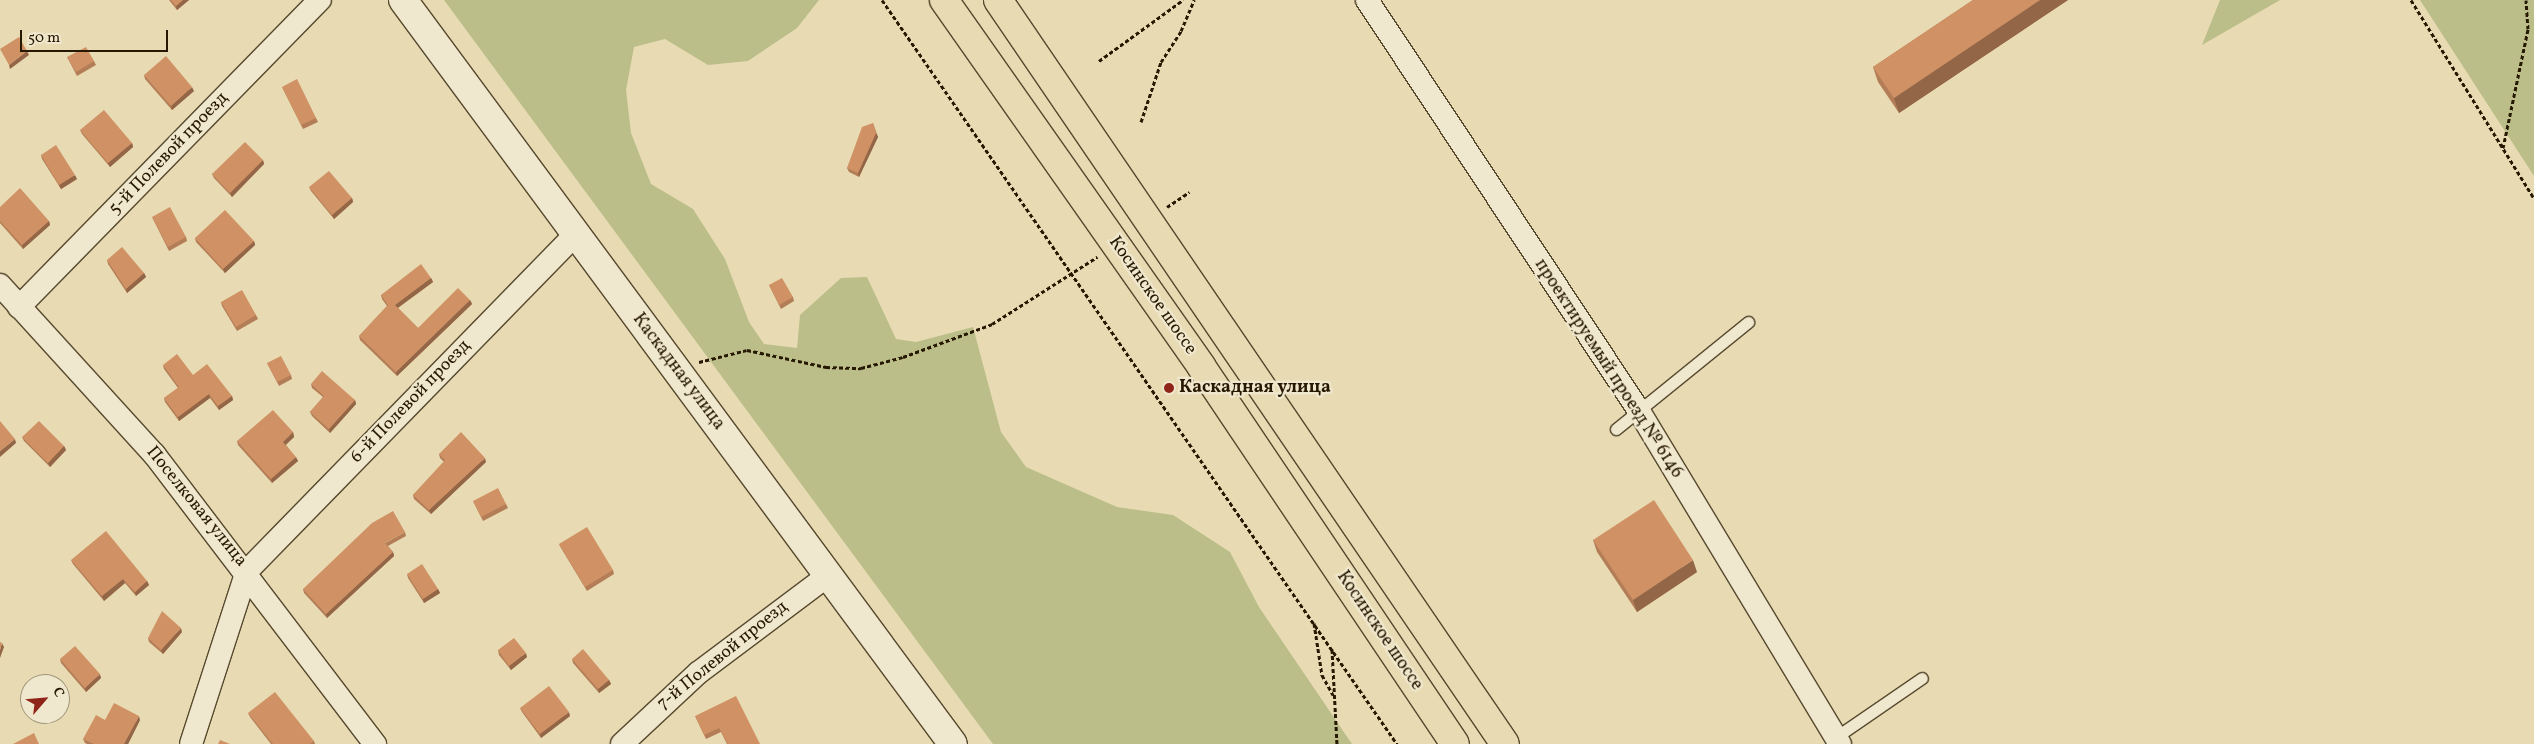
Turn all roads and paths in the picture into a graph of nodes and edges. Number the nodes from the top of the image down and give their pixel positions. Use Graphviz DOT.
graph roads {
  1 [pos="320,0"];
  2 [pos="403,0"];
  3 [pos="882,0"];
  4 [pos="944,0"];
  5 [pos="998,0"];
  6 [pos="1183,0"];
  7 [pos="1194,0"];
  8 [pos="1367,0"];
  9 [pos="2411,0"];
  10 [pos="2526,0"];
  11 [pos="1099,61"];
  12 [pos="1141,122"];
  13 [pos="2503,148"];
  14 [pos="2534,198"];
  15 [pos="576,234"];
  16 [pos="1074,273"];
  17 [pos="0,286"];
  18 [pos="19,307"];
  19 [pos="1748,322"];
  20 [pos="675,366"];
  21 [pos="1639,411"];
  22 [pos="1616,429"];
  23 [pos="247,571"];
  24 [pos="830,574"];
  25 [pos="1314,622"];
  26 [pos="1332,649"];
  27 [pos="1922,678"];
  28 [pos="1334,697"];
  29 [pos="1838,741"];
  30 [pos="191,744"];
  31 [pos="375,744"];
  32 [pos="622,744"];
  33 [pos="953,744"];
  34 [pos="1337,744"];
  35 [pos="1398,744"];
  36 [pos="1455,744"];
  37 [pos="1506,744"];
  1 -- 18 [label="street, 5-й Полевой проезд"];
  2 -- 15 [label="street, Каскадная улица"];
  3 -- 16 [label="path"];
  4 -- 36 [label="highway, Косинское шоссе"];
  5 -- 37 [label="highway"];
  6 -- 11 [label="path"];
  7 -- 12 [label="path"];
  8 -- 21 [label="street, проектируемый проезд № 6146"];
  9 -- 13 [label="path"];
  10 -- 13 [label="path"];
  13 -- 14 [label="path"];
  15 -- 20 [label="street, Каскадная улица"];
  15 -- 23 [label="street, 6-й Полевой проезд"];
  16 -- 20 [label="path"];
  16 -- 25 [label="path"];
  17 -- 18 [label="street, Поселковая улица"];
  18 -- 23 [label="street, Поселковая улица"];
  19 -- 21 [label="lane"];
  20 -- 24 [label="street, Каскадная улица"];
  21 -- 22 [label="lane"];
  21 -- 29 [label="street, проектируемый проезд № 6146"];
  23 -- 30 [label="street"];
  23 -- 31 [label="street, Поселковая улица"];
  24 -- 32 [label="street, 7-й Полевой проезд"];
  24 -- 33 [label="street, Каскадная улица"];
  25 -- 26 [label="path"];
  25 -- 28 [label="path"];
  26 -- 28 [label="path"];
  26 -- 35 [label="path"];
  27 -- 29 [label="lane"];
  28 -- 34 [label="path"];
}
